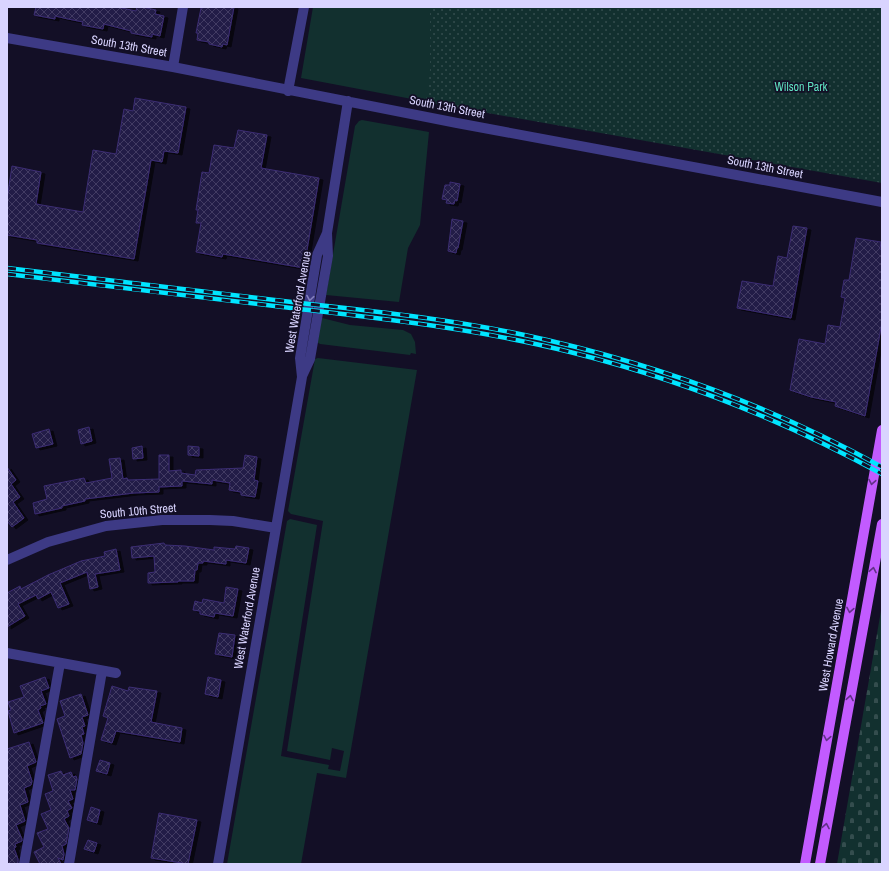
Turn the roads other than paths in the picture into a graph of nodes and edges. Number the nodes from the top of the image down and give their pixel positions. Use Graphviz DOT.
graph roads {
  1 [pos="183,7"];
  2 [pos="304,7"];
  3 [pos="7,38"];
  4 [pos="172,67"];
  5 [pos="288,91"];
  6 [pos="348,101"];
  7 [pos="882,202"];
  8 [pos="882,430"];
  9 [pos="882,524"];
  10 [pos="276,528"];
  11 [pos="7,560"];
  12 [pos="7,653"];
  13 [pos="60,663"];
  14 [pos="102,671"];
  15 [pos="116,674"];
  16 [pos="24,864"];
  17 [pos="69,864"];
  18 [pos="218,864"];
  19 [pos="805,864"];
  20 [pos="820,864"];
  1 -- 4 [label="street"];
  2 -- 5 [label="street"];
  3 -- 4 [label="street, South 13th Street"];
  4 -- 5 [label="street, South 13th Street"];
  5 -- 6 [label="street, South 13th Street"];
  6 -- 7 [label="street, South 13th Street"];
  6 -- 10 [label="street, West Waterford Avenue"];
  8 -- 19 [label="main road, West Howard Avenue, one-way"];
  20 -- 9 [label="main road, one-way"];
  10 -- 11 [label="street, South 10th Street"];
  10 -- 18 [label="street, West Waterford Avenue"];
  12 -- 13 [label="street"];
  13 -- 14 [label="street"];
  13 -- 16 [label="street"];
  14 -- 15 [label="street"];
  14 -- 17 [label="street"];
}
